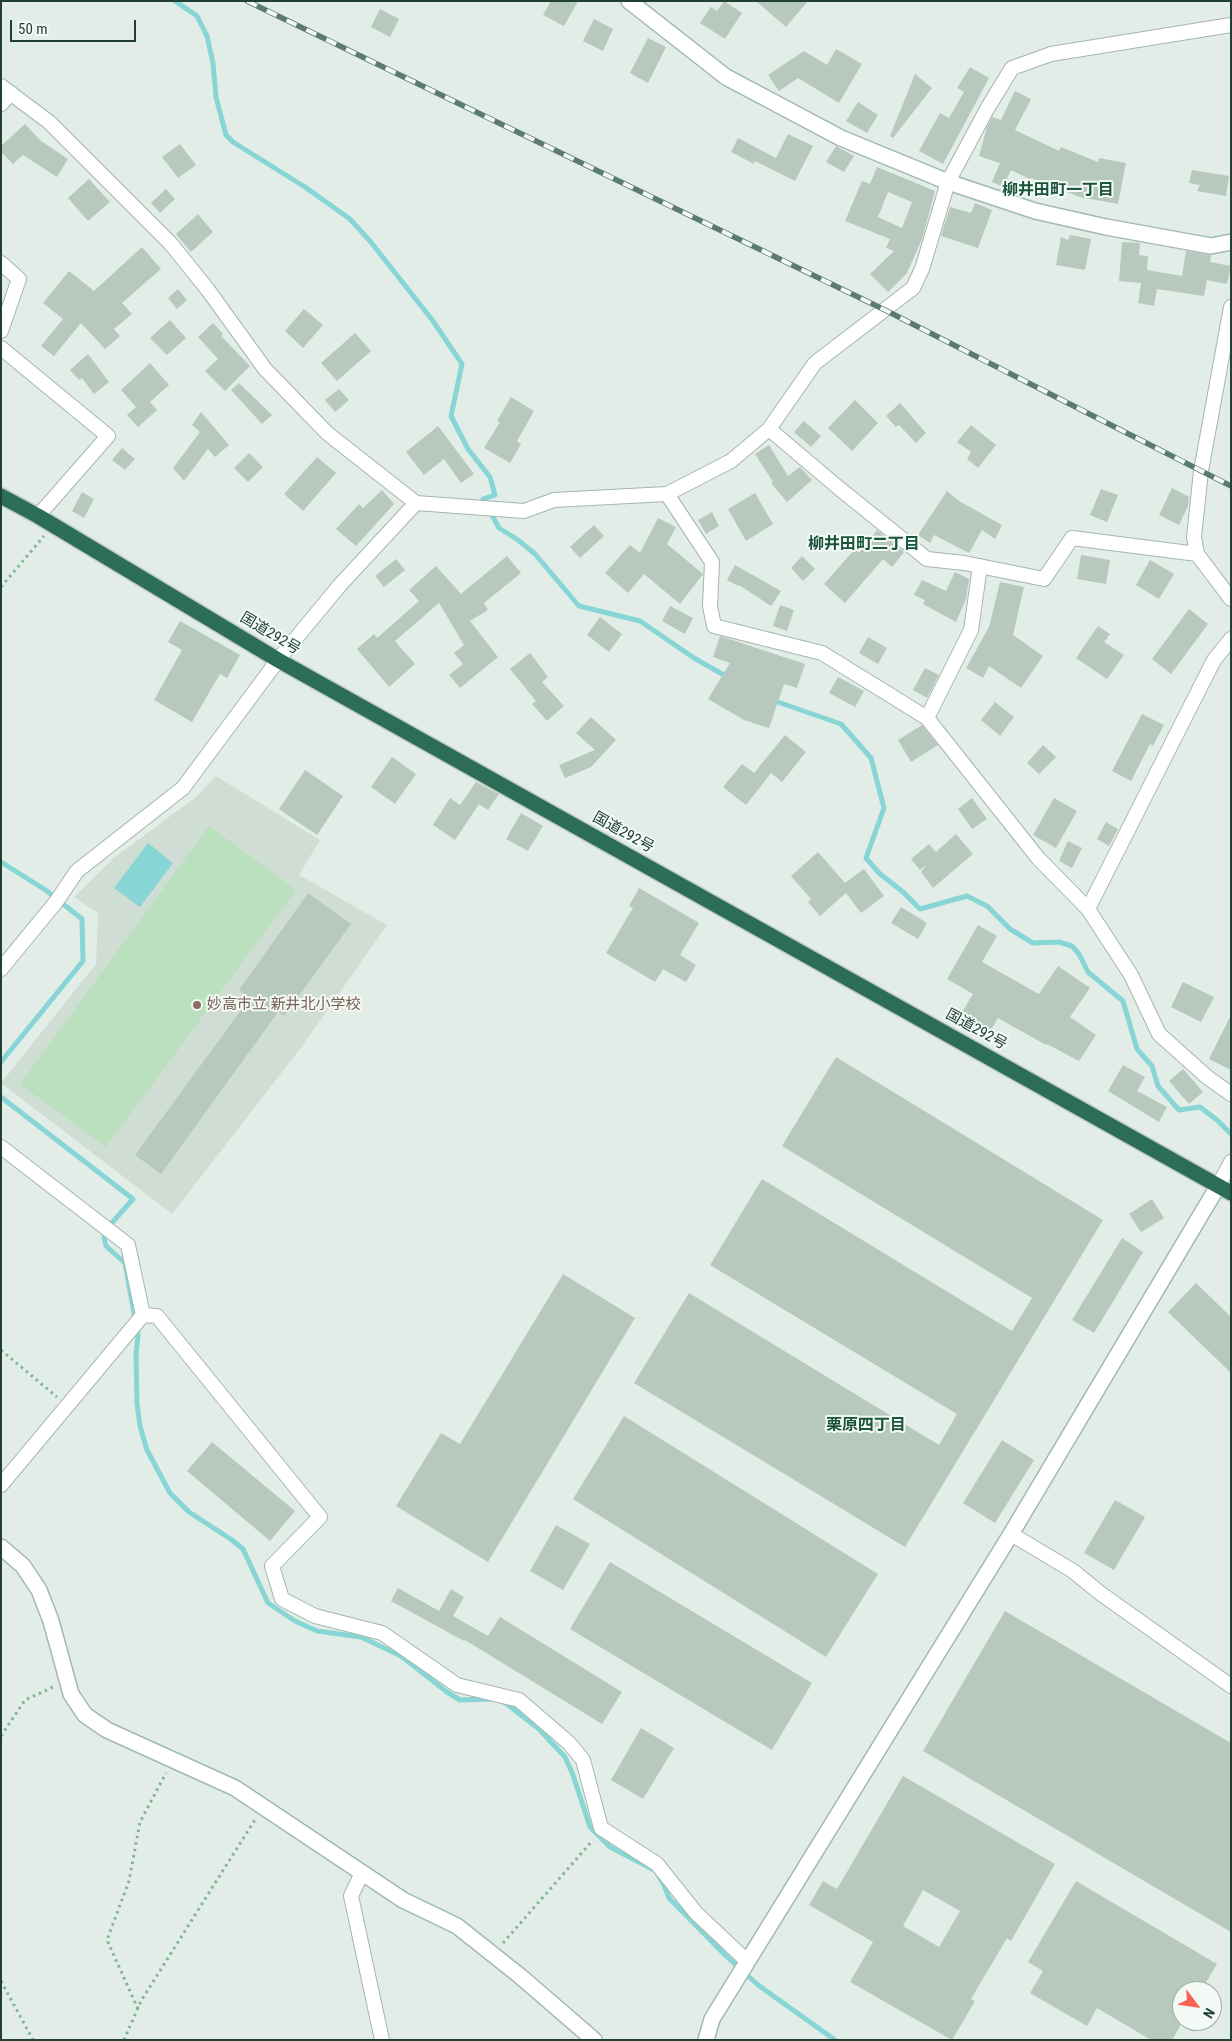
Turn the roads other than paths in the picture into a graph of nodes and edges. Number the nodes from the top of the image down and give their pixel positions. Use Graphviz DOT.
graph roads {
  1 [pos="629,1"];
  2 [pos="1231,25"];
  3 [pos="6,89"];
  4 [pos="1,104"];
  5 [pos="948,182"];
  6 [pos="1231,242"];
  7 [pos="1,263"];
  8 [pos="1231,306"];
  9 [pos="1,331"];
  10 [pos="1,348"];
  11 [pos="769,429"];
  12 [pos="667,494"];
  13 [pos="1,496"];
  14 [pos="416,503"];
  15 [pos="38,516"];
  16 [pos="1197,554"];
  17 [pos="980,566"];
  18 [pos="1231,599"];
  19 [pos="1231,639"];
  20 [pos="278,660"];
  21 [pos="927,718"];
  22 [pos="1088,909"];
  23 [pos="4,961"];
  24 [pos="1231,1094"];
  25 [pos="1,1147"];
  26 [pos="1231,1162"];
  27 [pos="1224,1189"];
  28 [pos="144,1315"];
  29 [pos="1,1485"];
  30 [pos="1011,1534"];
  31 [pos="1,1547"];
  32 [pos="1231,1686"];
  33 [pos="362,1873"];
  34 [pos="747,1961"];
  35 [pos="585,2037"];
  36 [pos="382,2040"];
  37 [pos="706,2040"];
  1 -- 5 [label="street"];
  2 -- 5 [label="street"];
  3 -- 4 [label="street"];
  3 -- 14 [label="street"];
  5 -- 6 [label="street"];
  5 -- 11 [label="street"];
  7 -- 9 [label="street"];
  8 -- 16 [label="street"];
  10 -- 15 [label="street"];
  11 -- 12 [label="street"];
  11 -- 17 [label="street"];
  12 -- 14 [label="street"];
  12 -- 21 [label="street"];
  13 -- 15 [label="highway, 国道292号"];
  14 -- 20 [label="street"];
  15 -- 20 [label="highway, 国道292号"];
  16 -- 17 [label="street"];
  16 -- 18 [label="street"];
  17 -- 21 [label="street"];
  19 -- 22 [label="street"];
  20 -- 23 [label="street"];
  20 -- 27 [label="highway, 国道292号"];
  21 -- 22 [label="street"];
  22 -- 24 [label="street"];
  25 -- 28 [label="street"];
  26 -- 27 [label="street"];
  27 -- 30 [label="street"];
  28 -- 29 [label="street"];
  28 -- 34 [label="street"];
  30 -- 32 [label="street"];
  30 -- 34 [label="street"];
  31 -- 33 [label="street"];
  33 -- 35 [label="street"];
  33 -- 36 [label="street"];
  34 -- 37 [label="street"];
}
